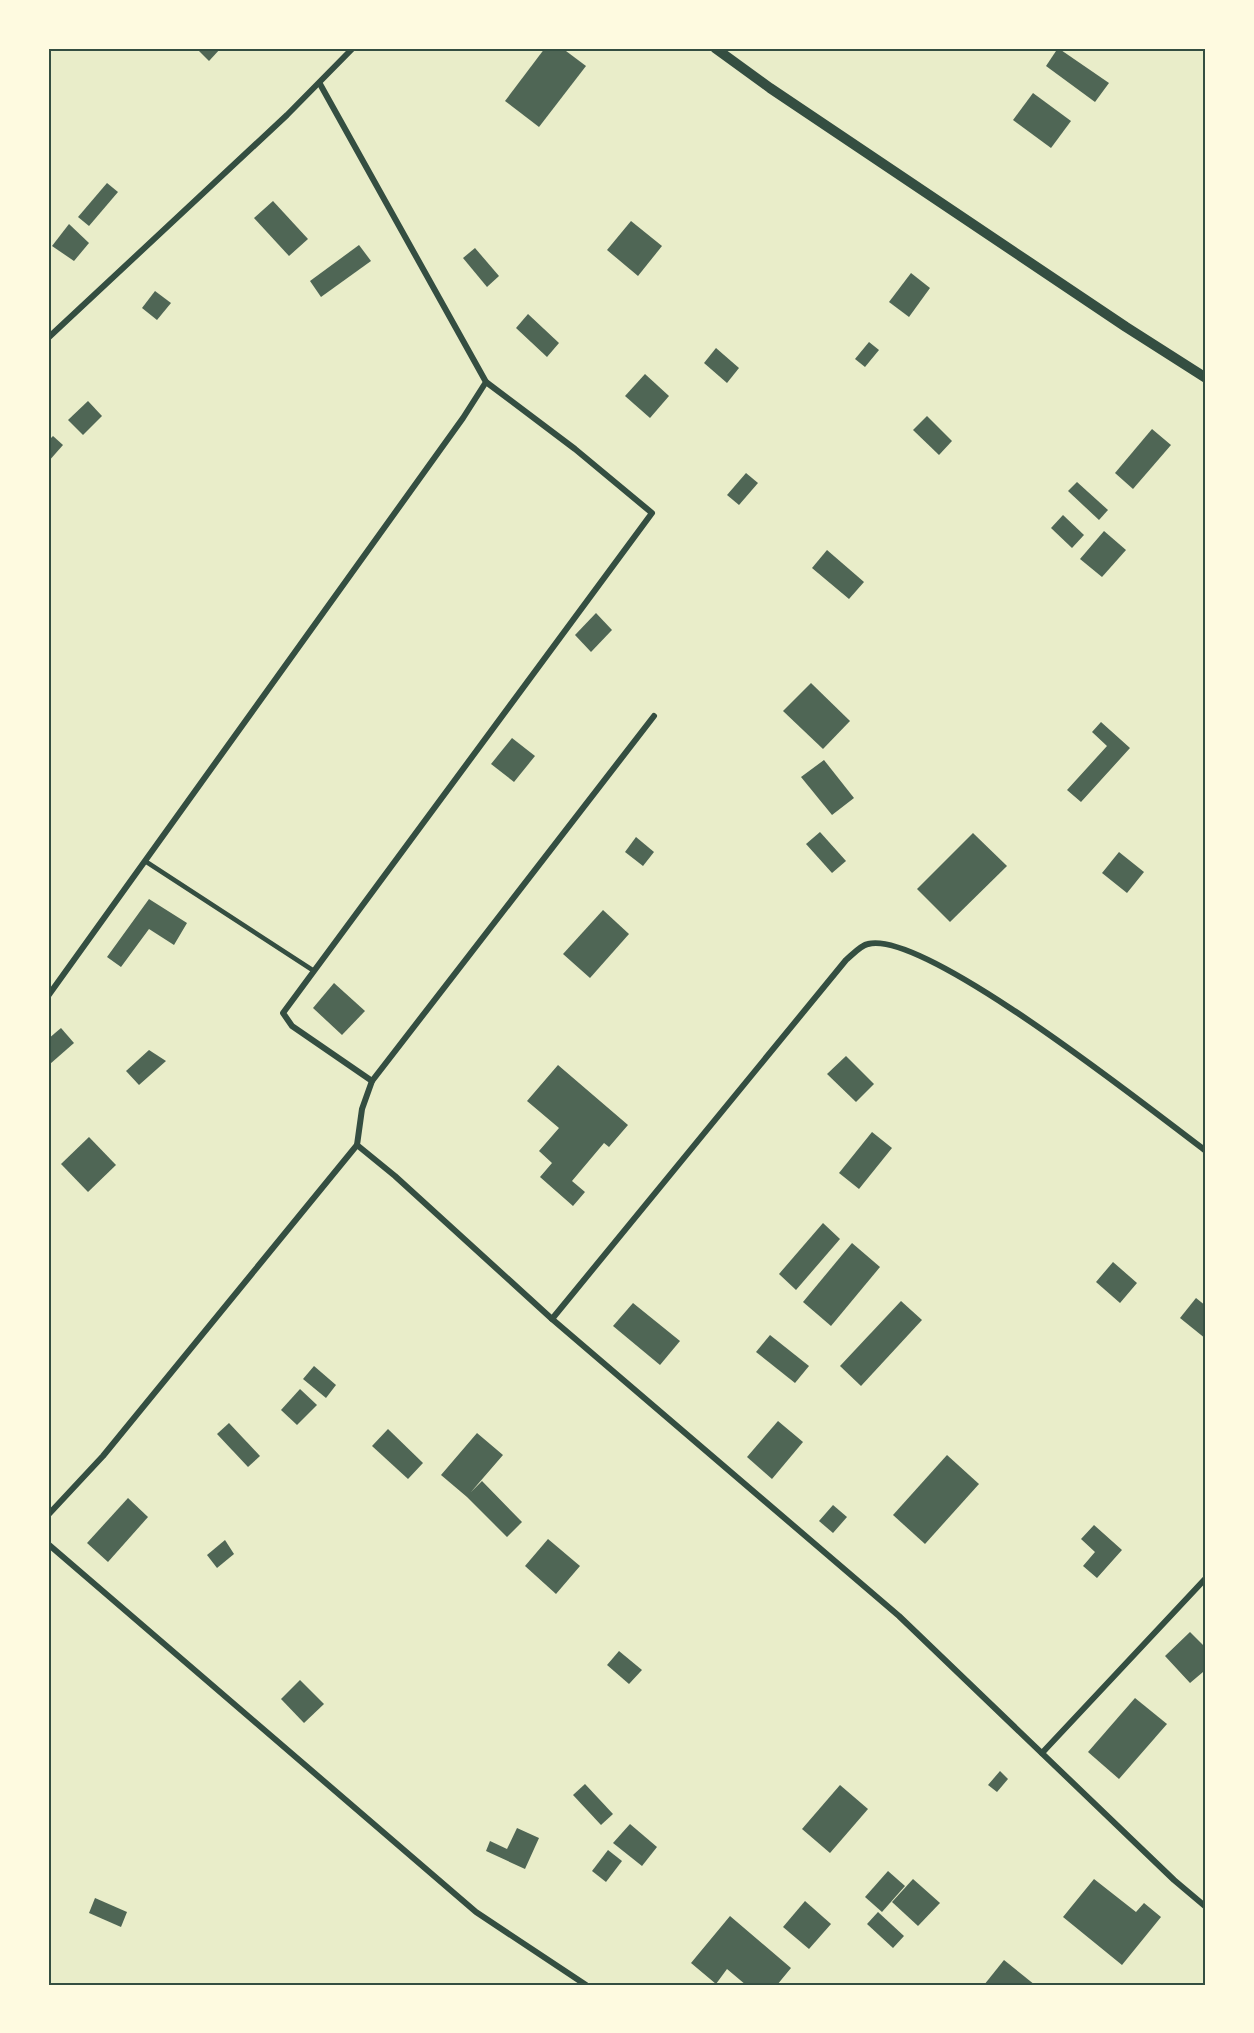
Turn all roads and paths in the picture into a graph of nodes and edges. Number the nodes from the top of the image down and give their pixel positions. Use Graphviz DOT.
graph roads {
  1 [pos="353,48"];
  2 [pos="715,48"];
  3 [pos="320,84"];
  4 [pos="48,338"];
  5 [pos="1206,378"];
  6 [pos="486,382"];
  7 [pos="654,716"];
  8 [pos="145,861"];
  9 [pos="314,971"];
  10 [pos="48,996"];
  11 [pos="372,1081"];
  12 [pos="357,1145"];
  13 [pos="1206,1151"];
  14 [pos="552,1319"];
  15 [pos="48,1515"];
  16 [pos="48,1544"];
  17 [pos="1206,1578"];
  18 [pos="1042,1753"];
  19 [pos="1206,1907"];
  20 [pos="586,1985"];
  1 -- 3 [label="street"];
  2 -- 5 [label="street"];
  3 -- 4 [label="street"];
  3 -- 6 [label="street"];
  6 -- 8 [label="street"];
  6 -- 9 [label="street"];
  7 -- 11 [label="street"];
  8 -- 9 [label="lane"];
  8 -- 10 [label="street"];
  9 -- 11 [label="street"];
  11 -- 12 [label="street"];
  12 -- 14 [label="street"];
  12 -- 15 [label="street"];
  13 -- 14 [label="street"];
  14 -- 18 [label="street"];
  16 -- 20 [label="street"];
  17 -- 18 [label="street"];
  18 -- 19 [label="street"];
}
